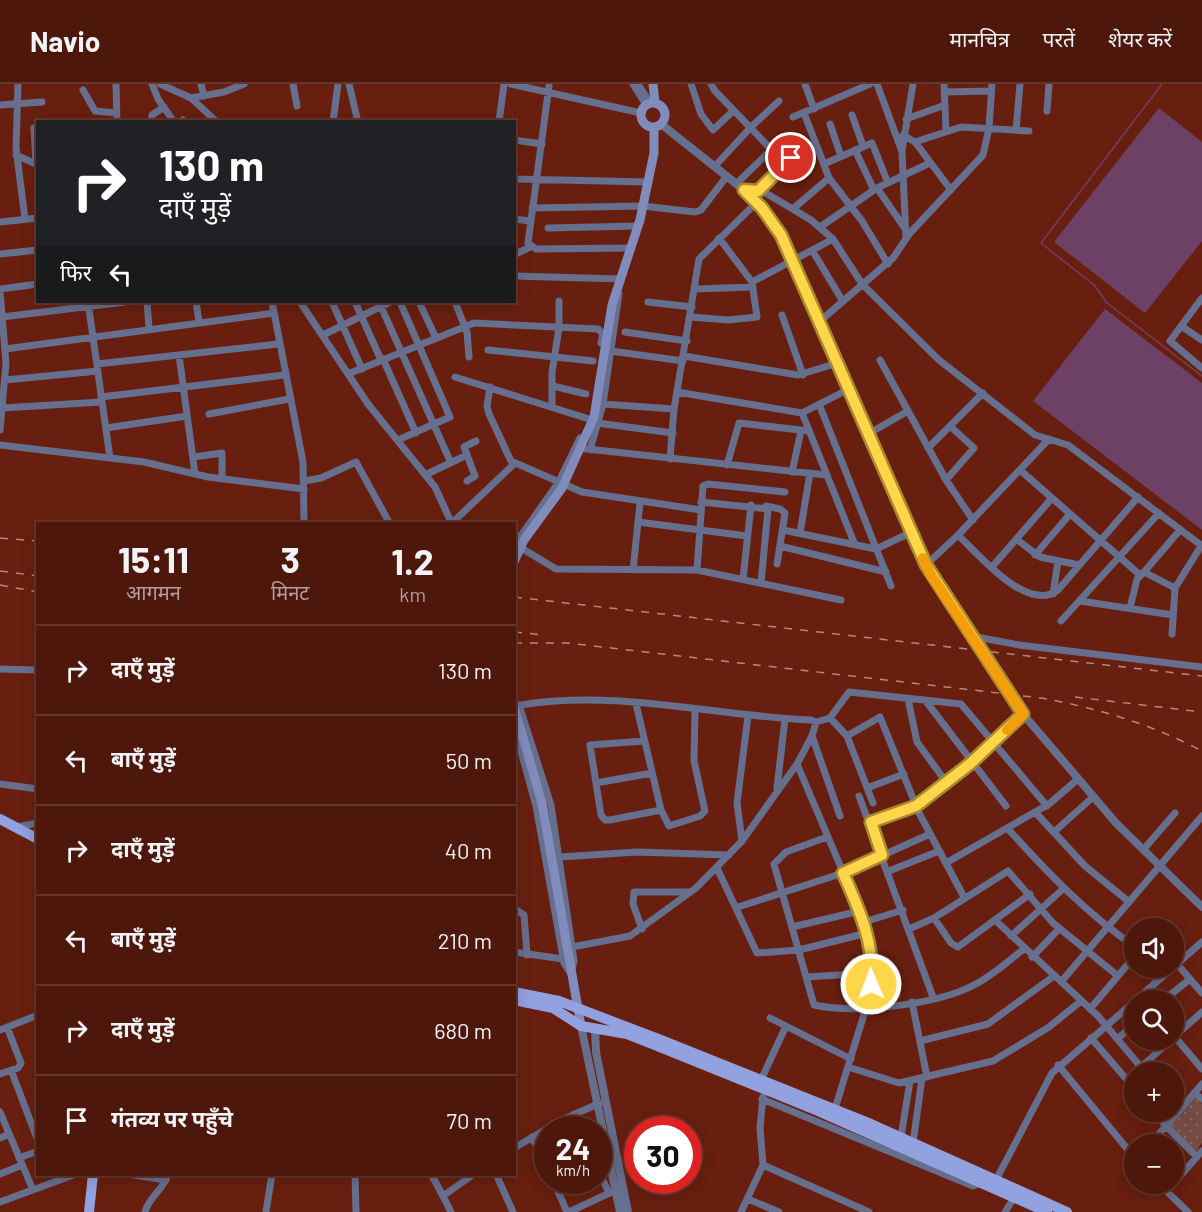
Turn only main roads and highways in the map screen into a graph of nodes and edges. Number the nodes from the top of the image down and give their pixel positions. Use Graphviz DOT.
graph roads {
  1 [pos="655,86"];
  2 [pos="647,107"];
  3 [pos="658,126"];
  4 [pos="516,558"];
  5 [pos="517,706"];
  6 [pos="0,819"];
  7 [pos="0,827"];
  8 [pos="36,838"];
  9 [pos="36,844"];
  10 [pos="516,993"];
  11 [pos="516,1000"];
  12 [pos="576,1008"];
  13 [pos="581,1026"];
  14 [pos="765,1089"];
  15 [pos="834,1114"];
  16 [pos="93,1176"];
  17 [pos="99,1176"];
  18 [pos="1016,1194"];
  19 [pos="1031,1209"];
  20 [pos="89,1212"];
  21 [pos="95,1212"];
  22 [pos="1047,1212"];
  23 [pos="1067,1212"];
  1 -- 2 [label="main road"];
  2 -- 3 [label="main road"];
  2 -- 3 [label="main road"];
  3 -- 4 [label="main road, bridge"];
  5 -- 12 [label="main road"];
  6 -- 8 [label="main road"];
  7 -- 9 [label="main road"];
  10 -- 12 [label="main road"];
  11 -- 13 [label="main road"];
  12 -- 13 [label="main road"];
  12 -- 14 [label="main road"];
  13 -- 14 [label="main road"];
  14 -- 15 [label="main road"];
  15 -- 18 [label="main road"];
  15 -- 18 [label="main road"];
  16 -- 20 [label="main road"];
  17 -- 21 [label="main road"];
  18 -- 19 [label="main road"];
  18 -- 23 [label="main road"];
  19 -- 22 [label="main road"];
}
